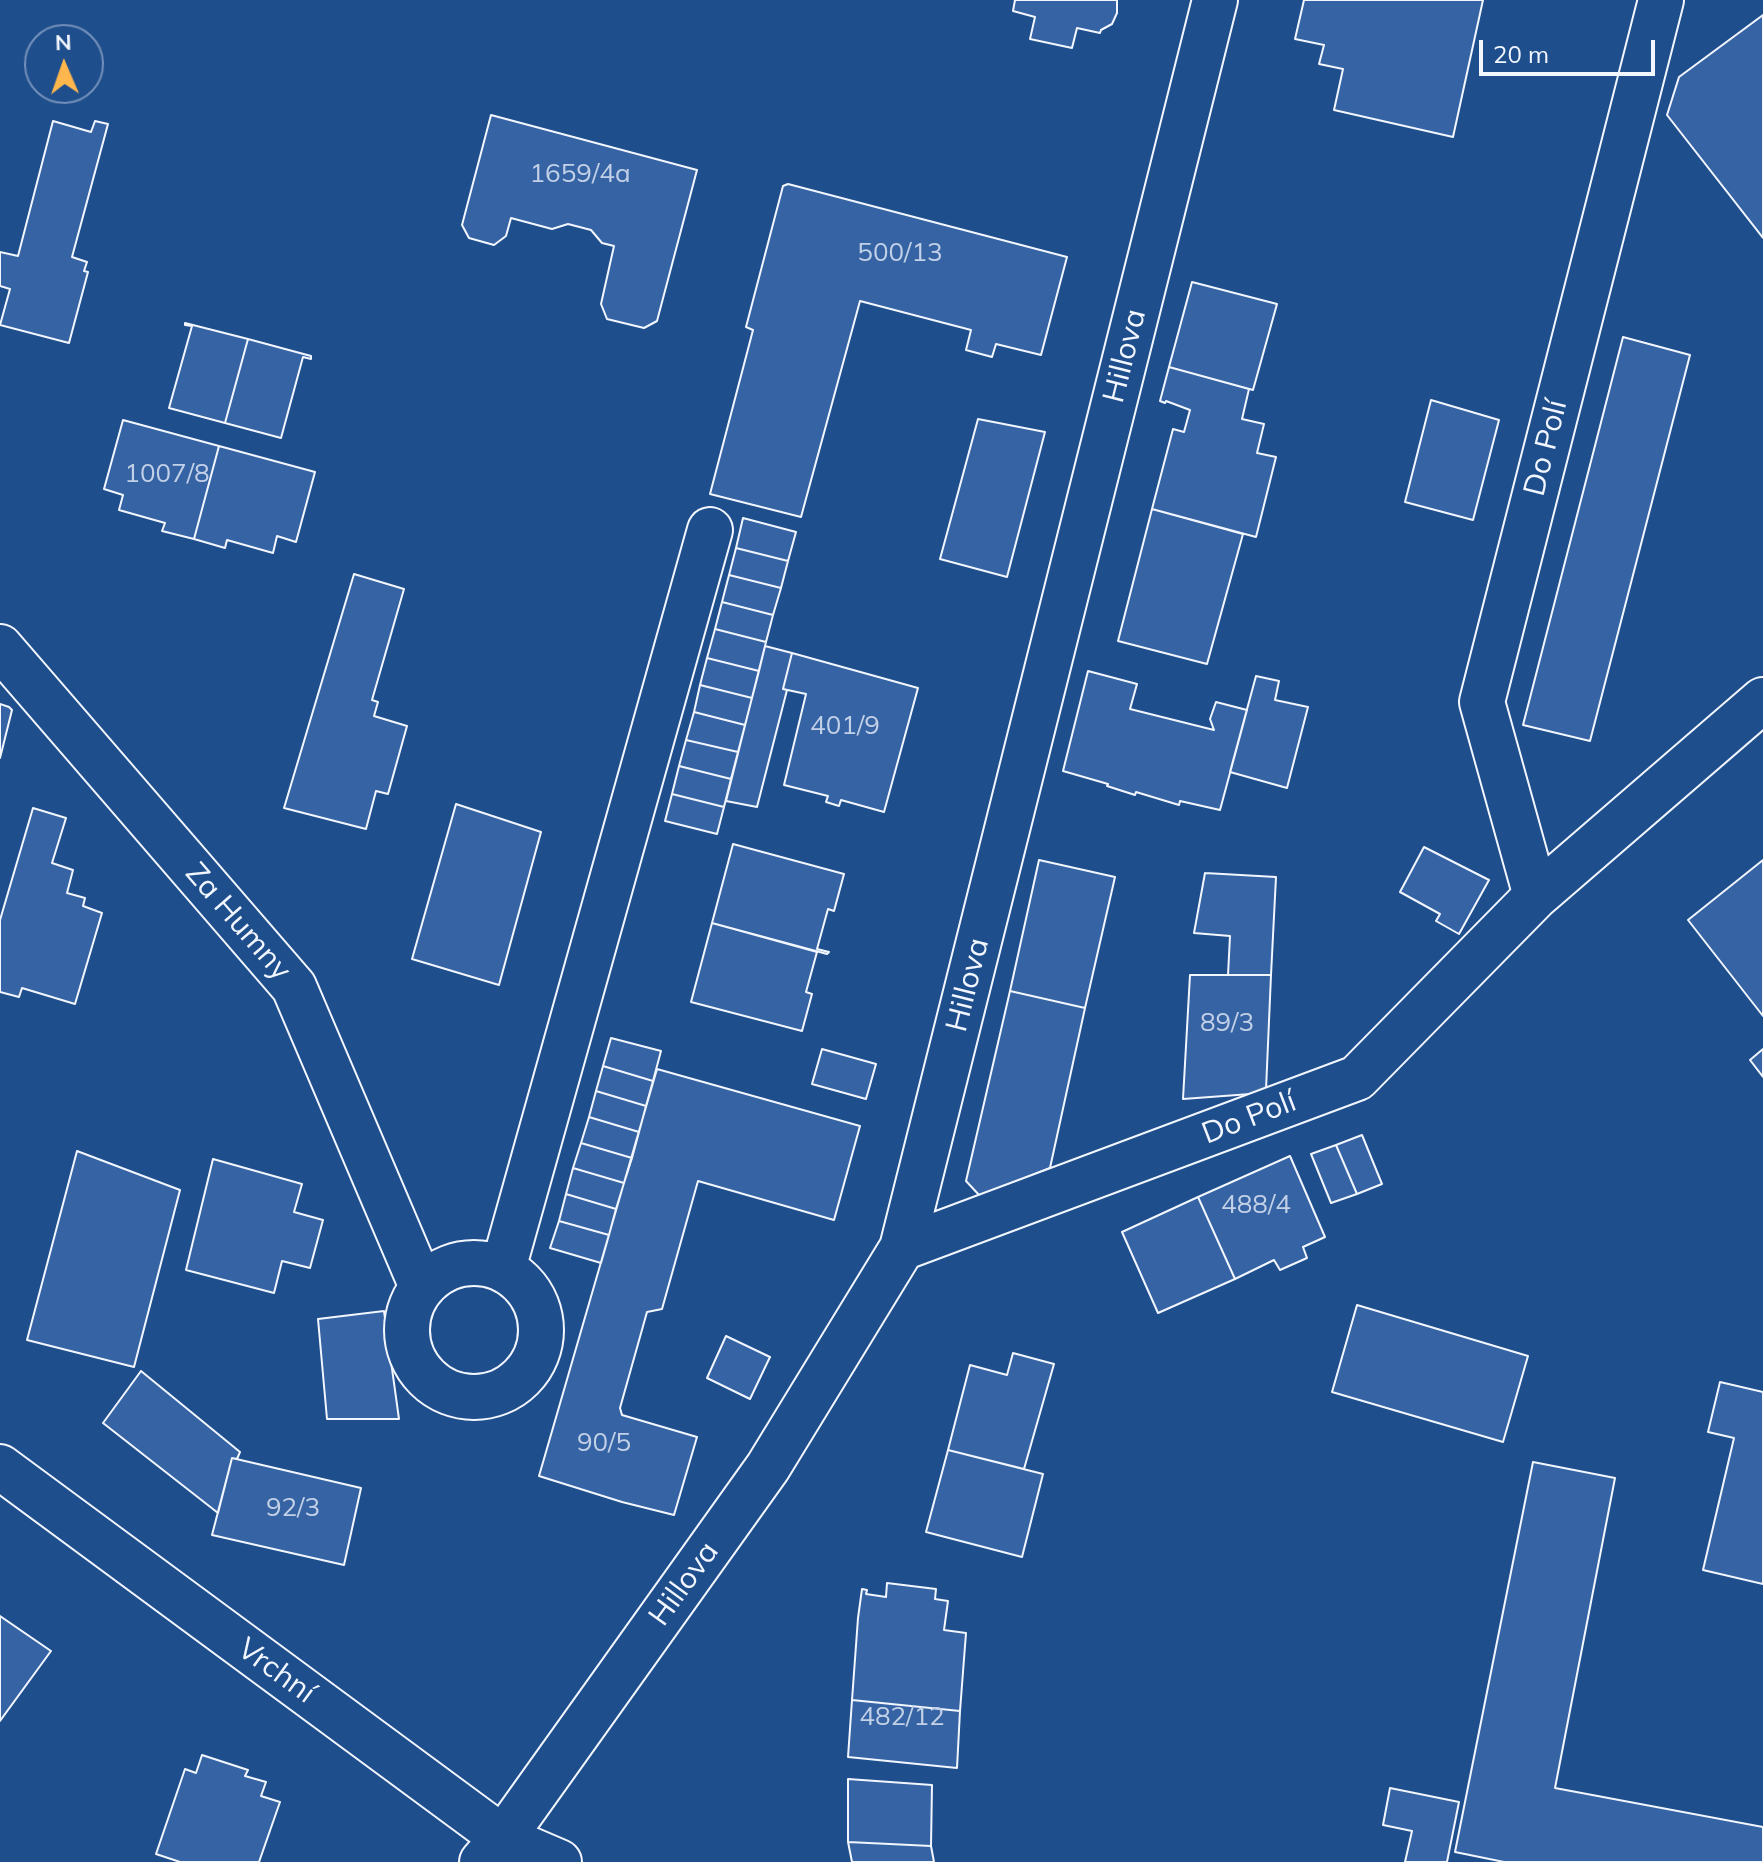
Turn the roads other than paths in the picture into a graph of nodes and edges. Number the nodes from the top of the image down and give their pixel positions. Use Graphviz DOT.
graph roads {
  1 [pos="1215,0"];
  2 [pos="1661,0"];
  3 [pos="710,530"];
  4 [pos="0,647"];
  5 [pos="1763,700"];
  6 [pos="1536,896"];
  7 [pos="902,1248"];
  8 [pos="503,1269"];
  9 [pos="422,1287"];
  10 [pos="0,1467"];
  11 [pos="492,1850"];
  12 [pos="559,1862"];
  1 -- 7 [label="street, Hillova"];
  2 -- 6 [label="street, Do Polí"];
  3 -- 8 [label="street"];
  4 -- 9 [label="street, Za Humny"];
  5 -- 6 [label="street, Do Polí"];
  6 -- 7 [label="street, Do Polí"];
  7 -- 11 [label="street, Hillova"];
  8 -- 9 [label="street"];
  8 -- 9 [label="street"];
  10 -- 11 [label="street, Vrchní"];
  11 -- 12 [label="street, Vrchní"];
}
